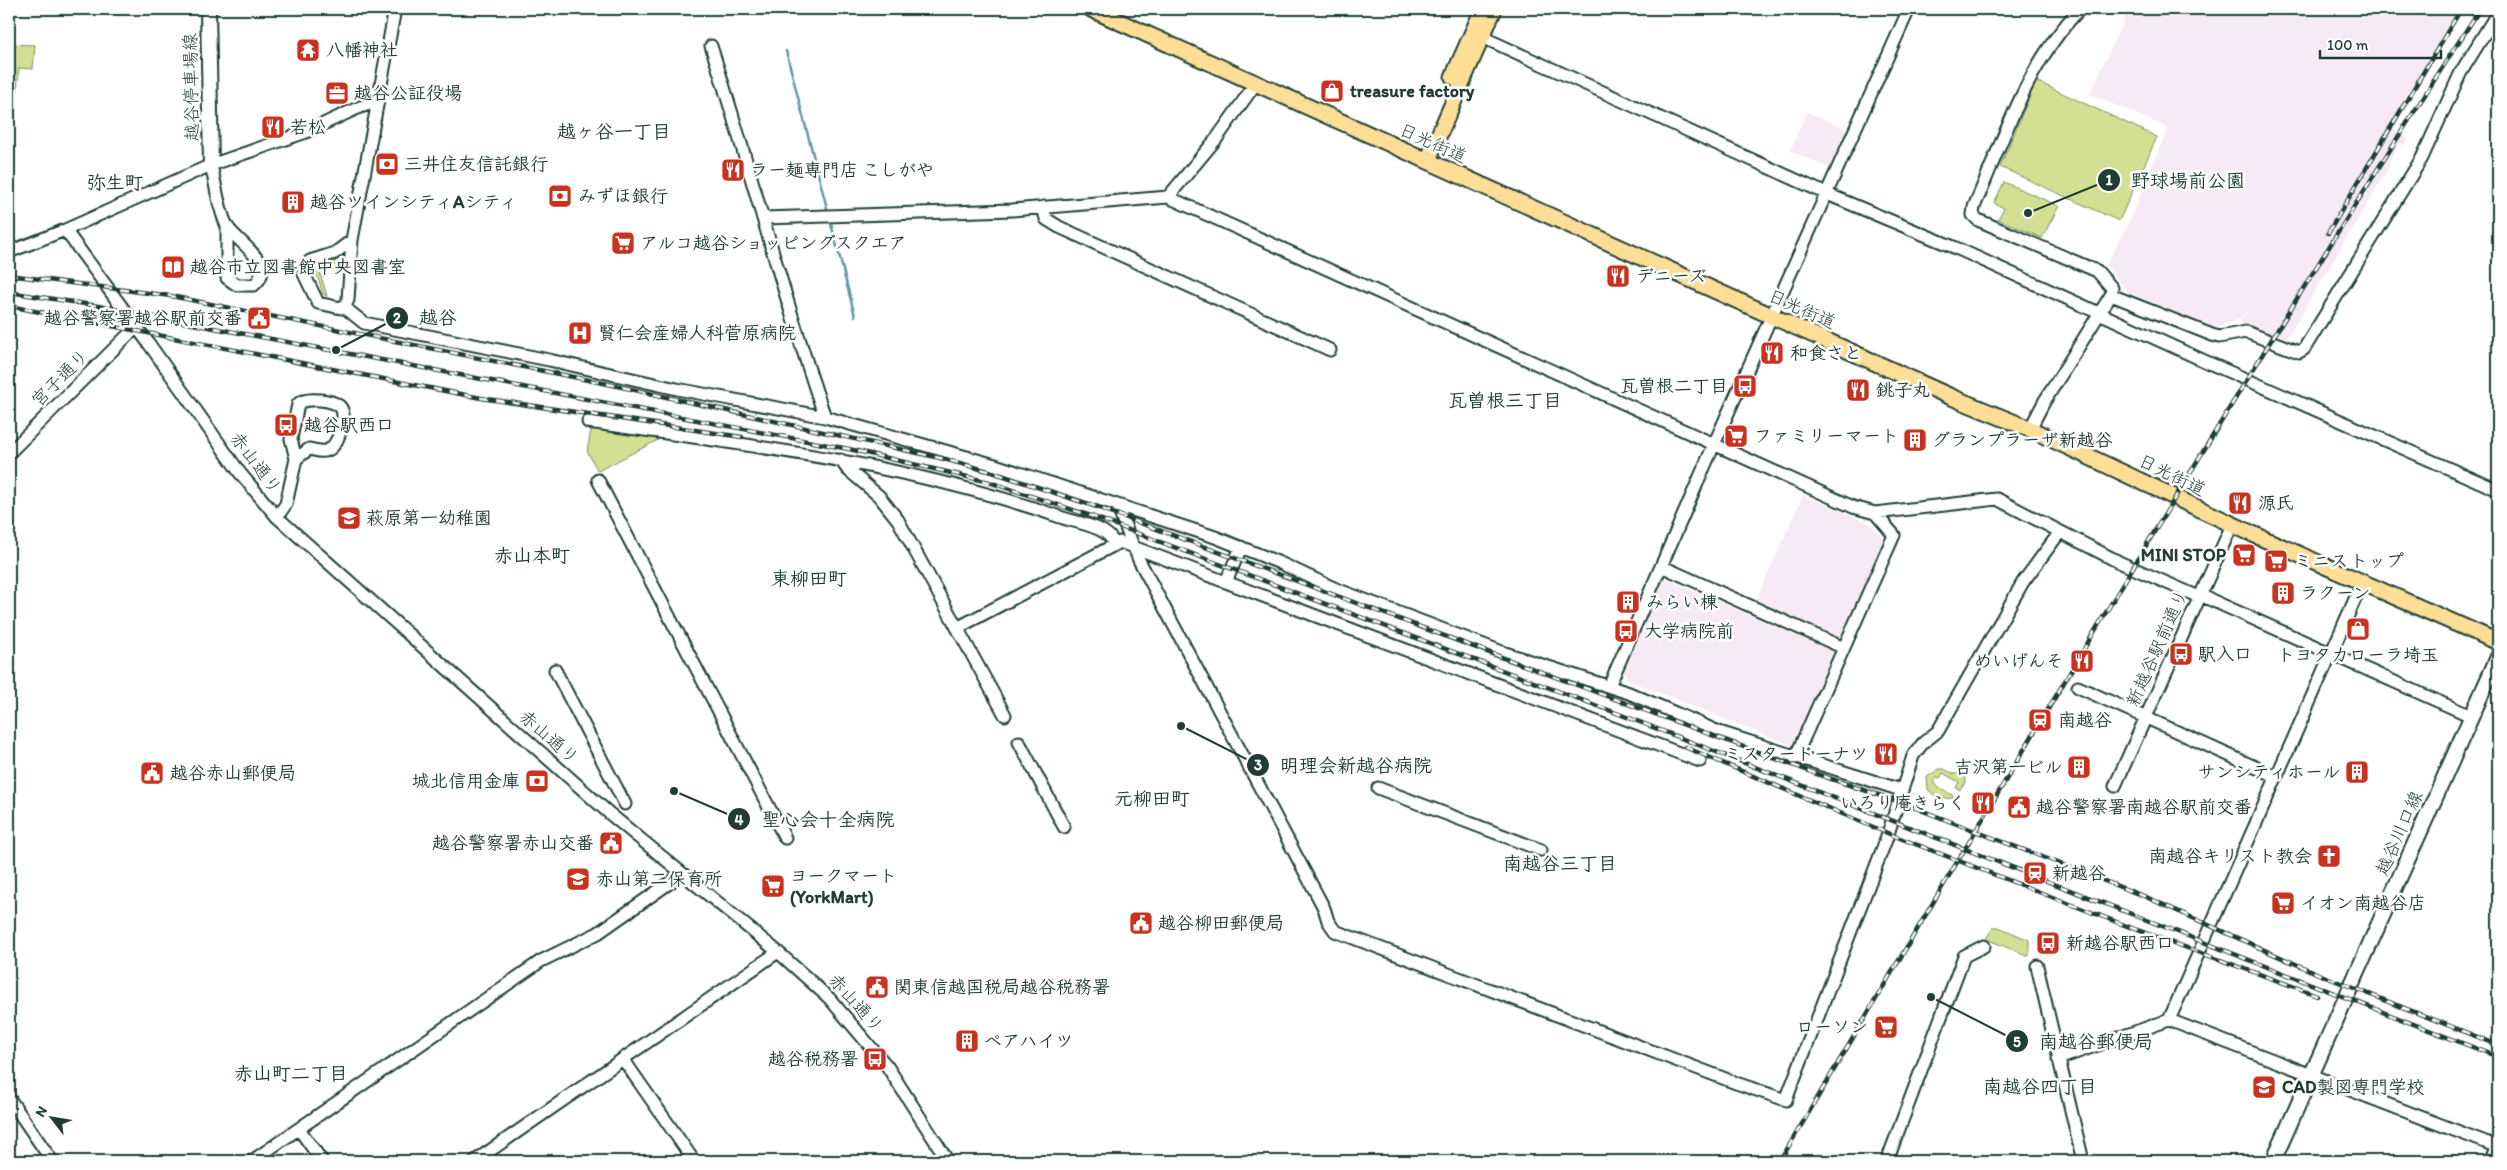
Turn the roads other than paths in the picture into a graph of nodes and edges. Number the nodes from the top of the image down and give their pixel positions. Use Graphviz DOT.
graph roads {
  1 [pos="208,9"];
  2 [pos="395,9"];
  3 [pos="1091,9"];
  4 [pos="1483,9"];
  5 [pos="1494,9"];
  6 [pos="1909,9"];
  7 [pos="2080,9"];
  8 [pos="2498,12"];
  9 [pos="1482,37"];
  10 [pos="711,46"];
  11 [pos="1256,84"];
  12 [pos="377,102"];
  13 [pos="1423,158"];
  14 [pos="211,165"];
  15 [pos="1827,194"];
  16 [pos="1168,197"];
  17 [pos="1043,207"];
  18 [pos="765,218"];
  19 [pos="228,227"];
  20 [pos="65,230"];
  21 [pos="352,240"];
  22 [pos="244,243"];
  23 [pos="9,252"];
  24 [pos="335,253"];
  25 [pos="226,255"];
  26 [pos="352,263"];
  27 [pos="2111,294"];
  28 [pos="344,307"];
  29 [pos="2099,313"];
  30 [pos="1772,315"];
  31 [pos="136,327"];
  32 [pos="1330,350"];
  33 [pos="826,417"];
  34 [pos="588,422"];
  35 [pos="2030,429"];
  36 [pos="1716,445"];
  37 [pos="9,453"];
  38 [pos="296,459"];
  39 [pos="842,460"];
  40 [pos="598,480"];
  41 [pos="2498,490"];
  42 [pos="1117,506"];
  43 [pos="1874,513"];
  44 [pos="276,517"];
  45 [pos="2232,525"];
  46 [pos="2060,532"];
  47 [pos="1114,544"];
  48 [pos="1134,547"];
  49 [pos="1241,547"];
  50 [pos="1661,566"];
  51 [pos="2363,581"];
  52 [pos="1226,582"];
  53 [pos="2199,596"];
  54 [pos="957,628"];
  55 [pos="2498,642"];
  56 [pos="1844,648"];
  57 [pos="2331,654"];
  58 [pos="2498,657"];
  59 [pos="555,670"];
  60 [pos="1609,686"];
  61 [pos="2078,688"];
  62 [pos="1004,715"];
  63 [pos="2472,716"];
  64 [pos="2145,718"];
  65 [pos="1019,742"];
  66 [pos="1795,758"];
  67 [pos="1700,761"];
  68 [pos="2277,777"];
  69 [pos="2115,786"];
  70 [pos="1378,788"];
  71 [pos="1901,790"];
  72 [pos="625,804"];
  73 [pos="1064,827"];
  74 [pos="785,838"];
  75 [pos="1541,850"];
  76 [pos="682,874"];
  77 [pos="1984,946"];
  78 [pos="778,952"];
  79 [pos="2037,966"];
  80 [pos="2169,1020"];
  81 [pos="623,1059"];
  82 [pos="2058,1059"];
  83 [pos="2311,1075"];
  84 [pos="9,1098"];
  85 [pos="299,1129"];
  86 [pos="2498,1145"];
  87 [pos="52,1161"];
  88 [pos="252,1161"];
  89 [pos="322,1161"];
  90 [pos="475,1161"];
  91 [pos="694,1161"];
  92 [pos="948,1161"];
  93 [pos="1887,1161"];
  94 [pos="2083,1161"];
  95 [pos="2273,1161"];
  96 [pos="2490,1161"];
  1 -- 14 [label="main road, 越谷停車場線"];
  2 -- 12 [label="street"];
  3 -- 11 [label="main road, 日光街道"];
  4 -- 13 [label="main road"];
  5 -- 9 [label="main road"];
  6 -- 15 [label="street"];
  7 -- 27 [label="street"];
  8 -- 27 [label="street"];
  9 -- 13 [label="main road"];
  9 -- 15 [label="street"];
  10 -- 18 [label="street"];
  11 -- 13 [label="main road, 日光街道"];
  11 -- 16 [label="street"];
  12 -- 14 [label="street"];
  12 -- 21 [label="street"];
  13 -- 30 [label="main road, 日光街道"];
  14 -- 19 [label="street"];
  14 -- 20 [label="street"];
  15 -- 29 [label="street"];
  15 -- 30 [label="street"];
  16 -- 17 [label="street"];
  16 -- 36 [label="street"];
  17 -- 18 [label="street"];
  17 -- 32 [label="street"];
  18 -- 33 [label="street"];
  19 -- 22 [label="street"];
  19 -- 25 [label="street"];
  20 -- 23 [label="street"];
  20 -- 31 [label="street, 赤山通り"];
  21 -- 24 [label="street"];
  21 -- 26 [label="street"];
  22 -- 25 [label="street"];
  22 -- 25 [label="street"];
  24 -- 26 [label="street"];
  24 -- 28 [label="street"];
  26 -- 28 [label="street"];
  27 -- 29 [label="street"];
  28 -- 33 [label="street"];
  29 -- 35 [label="street"];
  29 -- 41 [label="street"];
  30 -- 35 [label="main road, 日光街道"];
  30 -- 36 [label="street"];
  31 -- 37 [label="street, 宮子通り"];
  31 -- 44 [label="street, 赤山通り"];
  33 -- 42 [label="street"];
  34 -- 39 [label="street"];
  35 -- 45 [label="main road, 日光街道"];
  36 -- 43 [label="street"];
  36 -- 50 [label="street"];
  38 -- 38 [label="street"];
  38 -- 44 [label="street"];
  39 -- 47 [label="street"];
  39 -- 54 [label="street"];
  40 -- 74 [label="street"];
  42 -- 48 [label="street"];
  42 -- 49 [label="street"];
  43 -- 46 [label="street"];
  43 -- 56 [label="street"];
  44 -- 76 [label="street, 赤山通り"];
  45 -- 51 [label="main road, 日光街道"];
  45 -- 53 [label="street, 新越谷駅前通り"];
  46 -- 53 [label="street"];
  46 -- 71 [label="street"];
  47 -- 48 [label="street"];
  47 -- 54 [label="street"];
  48 -- 52 [label="street"];
  48 -- 71 [label="street"];
  49 -- 52 [label="street"];
  49 -- 60 [label="street"];
  50 -- 56 [label="street"];
  50 -- 60 [label="street"];
  51 -- 55 [label="main road, 日光街道"];
  51 -- 57 [label="street"];
  52 -- 67 [label="street"];
  53 -- 57 [label="street"];
  53 -- 64 [label="street, 新越谷駅前通り"];
  54 -- 62 [label="street"];
  56 -- 66 [label="street"];
  57 -- 63 [label="street"];
  57 -- 68 [label="street"];
  58 -- 63 [label="main road, 越谷川口線"];
  59 -- 72 [label="street"];
  60 -- 66 [label="street"];
  61 -- 64 [label="street"];
  63 -- 83 [label="main road, 越谷川口線"];
  64 -- 68 [label="street"];
  64 -- 69 [label="street, 新越谷駅前通り"];
  65 -- 73 [label="street"];
  66 -- 71 [label="street"];
  68 -- 80 [label="street"];
  70 -- 75 [label="street"];
  76 -- 78 [label="street, 赤山通り"];
  76 -- 85 [label="street"];
  77 -- 93 [label="street"];
  78 -- 81 [label="street"];
  78 -- 92 [label="street, 赤山通り"];
  79 -- 82 [label="street"];
  80 -- 82 [label="street"];
  80 -- 83 [label="street"];
  81 -- 90 [label="street"];
  81 -- 91 [label="street"];
  82 -- 94 [label="street"];
  83 -- 86 [label="street"];
  83 -- 95 [label="main road, 越谷川口線"];
  84 -- 87 [label="street"];
  85 -- 88 [label="street"];
  85 -- 89 [label="street"];
  86 -- 96 [label="street"];
}
